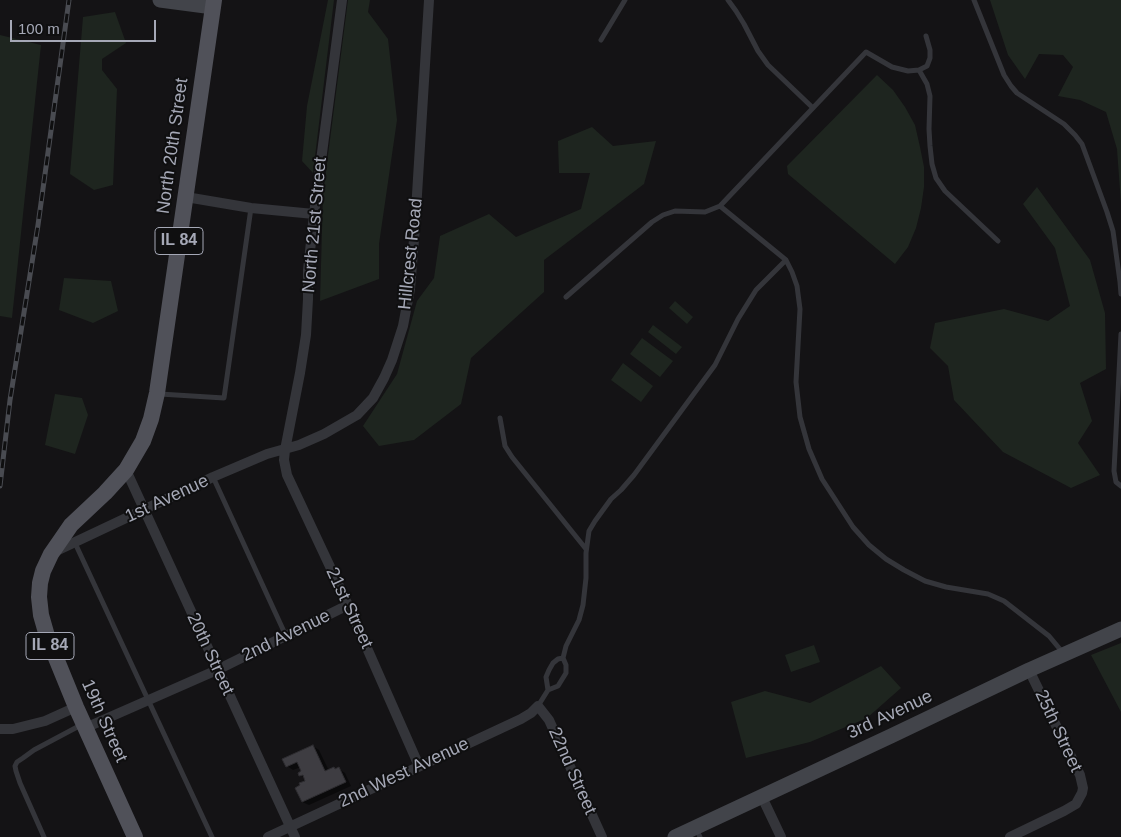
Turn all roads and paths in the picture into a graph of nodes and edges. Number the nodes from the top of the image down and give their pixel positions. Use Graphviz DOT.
graph roads {
  1 [pos="160,0"];
  2 [pos="342,0"];
  3 [pos="429,0"];
  4 [pos="625,0"];
  5 [pos="728,0"];
  6 [pos="974,0"];
  7 [pos="214,3"];
  8 [pos="926,36"];
  9 [pos="601,40"];
  10 [pos="918,70"];
  11 [pos="813,108"];
  12 [pos="186,197"];
  13 [pos="720,206"];
  14 [pos="251,208"];
  15 [pos="314,214"];
  16 [pos="998,241"];
  17 [pos="786,260"];
  18 [pos="1121,294"];
  19 [pos="566,297"];
  20 [pos="1121,334"];
  21 [pos="157,393"];
  22 [pos="500,418"];
  23 [pos="284,450"];
  24 [pos="126,470"];
  25 [pos="213,477"];
  26 [pos="1121,486"];
  27 [pos="144,510"];
  28 [pos="75,543"];
  29 [pos="586,549"];
  30 [pos="51,554"];
  31 [pos="348,605"];
  32 [pos="1121,629"];
  33 [pos="286,636"];
  34 [pos="1064,654"];
  35 [pos="563,658"];
  36 [pos="218,670"];
  37 [pos="1029,670"];
  38 [pos="548,690"];
  39 [pos="148,700"];
  40 [pos="538,706"];
  41 [pos="76,707"];
  42 [pos="84,726"];
  43 [pos="0,729"];
  44 [pos="419,766"];
  45 [pos="762,796"];
  46 [pos="290,826"];
  47 [pos="698,832"];
  48 [pos="44,837"];
  49 [pos="135,837"];
  50 [pos="212,837"];
  51 [pos="268,837"];
  52 [pos="295,837"];
  53 [pos="602,837"];
  54 [pos="675,837"];
  55 [pos="781,837"];
  56 [pos="1010,837"];
  1 -- 7 [label="street"];
  2 -- 15 [label="street, North 21st Street"];
  3 -- 23 [label="street, Hillcrest Road"];
  4 -- 9 [label="lane"];
  5 -- 11 [label="lane"];
  6 -- 18 [label="lane"];
  7 -- 12 [label="main road, North 20th Street / IL 84"];
  8 -- 10 [label="lane"];
  10 -- 11 [label="lane"];
  10 -- 16 [label="lane"];
  11 -- 13 [label="lane"];
  12 -- 14 [label="street"];
  12 -- 21 [label="main road, North 20th Street / IL 84"];
  13 -- 17 [label="lane"];
  13 -- 19 [label="lane"];
  14 -- 15 [label="street"];
  14 -- 21 [label="lane"];
  15 -- 23 [label="street, North 21st Street"];
  17 -- 29 [label="lane"];
  17 -- 34 [label="lane"];
  20 -- 26 [label="lane"];
  21 -- 24 [label="main road, North 20th Street / IL 84"];
  22 -- 29 [label="lane"];
  23 -- 25 [label="street, 1st Avenue"];
  23 -- 31 [label="street, 21st Street"];
  24 -- 27 [label="street, 20th Street"];
  24 -- 30 [label="main road, 19th Street / IL 84"];
  25 -- 27 [label="street, 1st Avenue"];
  25 -- 33 [label="lane"];
  27 -- 28 [label="street, 1st Avenue"];
  27 -- 36 [label="street, 20th Street"];
  28 -- 30 [label="street, 1st Avenue"];
  28 -- 39 [label="lane"];
  29 -- 35 [label="lane"];
  30 -- 41 [label="main road, 19th Street / IL 84"];
  31 -- 33 [label="street, 2nd Avenue"];
  31 -- 44 [label="street, 21st Street"];
  32 -- 34 [label="street, 3rd Avenue"];
  33 -- 36 [label="street, 2nd Avenue"];
  34 -- 37 [label="street, 3rd Avenue"];
  35 -- 38 [label="lane"];
  35 -- 38 [label="lane"];
  36 -- 39 [label="street, 2nd Avenue"];
  36 -- 46 [label="street, 20th Street"];
  37 -- 45 [label="street, 3rd Avenue"];
  37 -- 56 [label="street, 25th Street"];
  38 -- 40 [label="lane"];
  39 -- 42 [label="street, 2nd Avenue"];
  39 -- 50 [label="lane"];
  40 -- 44 [label="street, 2nd West Avenue"];
  40 -- 53 [label="street, 22nd Street"];
  41 -- 42 [label="main road, 19th Street / IL 84"];
  41 -- 43 [label="street"];
  42 -- 48 [label="lane"];
  42 -- 49 [label="main road, 19th Street / IL 84"];
  44 -- 46 [label="street, 2nd West Avenue"];
  45 -- 47 [label="street, 3rd Avenue"];
  45 -- 55 [label="street"];
  46 -- 51 [label="street, 2nd West Avenue"];
  46 -- 52 [label="street, 20th Street"];
  47 -- 54 [label="street, 3rd Avenue"];
}
